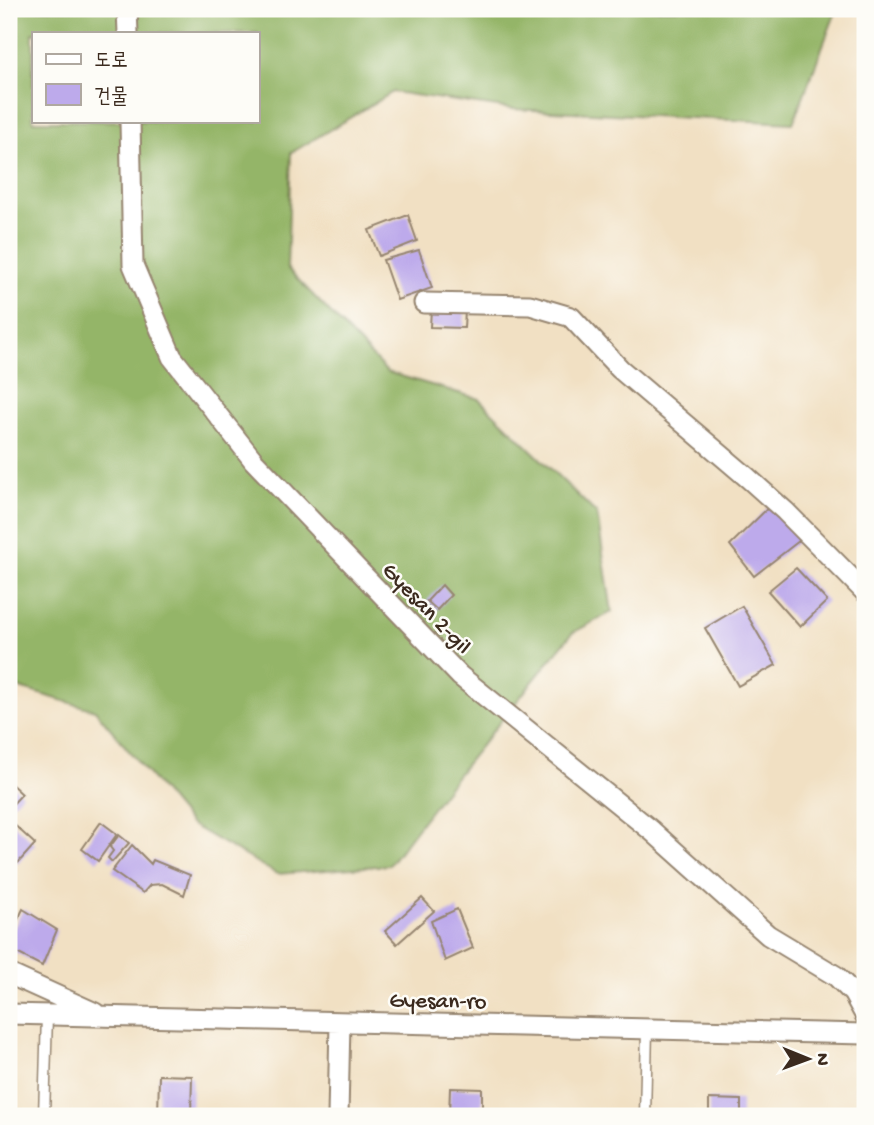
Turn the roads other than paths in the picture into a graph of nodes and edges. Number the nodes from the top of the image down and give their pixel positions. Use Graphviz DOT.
graph roads {
  1 [pos="127,9"];
  2 [pos="128,32"];
  3 [pos="130,122"];
  4 [pos="424,303"];
  5 [pos="864,588"];
  6 [pos="9,974"];
  7 [pos="9,1014"];
  8 [pos="47,1015"];
  9 [pos="865,1015"];
  10 [pos="102,1016"];
  11 [pos="340,1021"];
  12 [pos="647,1029"];
  13 [pos="865,1034"];
  14 [pos="44,1116"];
  15 [pos="338,1116"];
  16 [pos="645,1116"];
  1 -- 2 [label="street"];
  3 -- 9 [label="street, Gyesan 2-gil"];
  4 -- 5 [label="street"];
  6 -- 10 [label="street"];
  7 -- 8 [label="street, Gyesan-ro"];
  8 -- 10 [label="street, Gyesan-ro"];
  8 -- 14 [label="lane"];
  10 -- 11 [label="street, Gyesan-ro"];
  11 -- 12 [label="street, Gyesan-ro"];
  11 -- 15 [label="street"];
  12 -- 13 [label="street, Gyesan-ro"];
  12 -- 16 [label="lane"];
}
